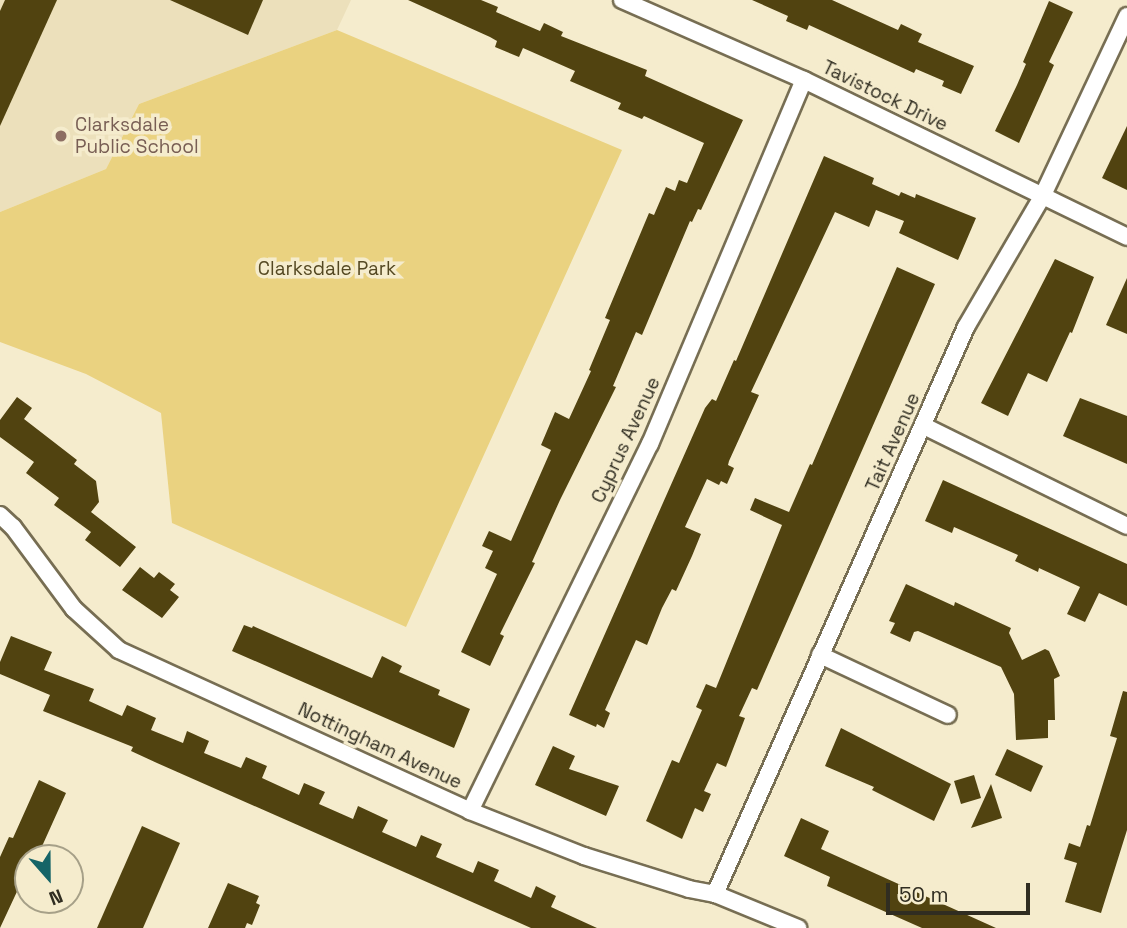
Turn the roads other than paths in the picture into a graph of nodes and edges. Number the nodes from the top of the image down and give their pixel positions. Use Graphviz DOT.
graph roads {
  1 [pos="622,0"];
  2 [pos="1127,16"];
  3 [pos="804,80"];
  4 [pos="1042,197"];
  5 [pos="1127,237"];
  6 [pos="924,426"];
  7 [pos="0,515"];
  8 [pos="1127,526"];
  9 [pos="820,655"];
  10 [pos="948,715"];
  11 [pos="470,811"];
  12 [pos="715,894"];
  13 [pos="798,928"];
  1 -- 3 [label="street, Tavistock Drive"];
  2 -- 4 [label="street, Tait Avenue"];
  3 -- 4 [label="street, Tavistock Drive"];
  3 -- 11 [label="street, Cyprus Avenue"];
  4 -- 5 [label="street, Tavistock Drive"];
  4 -- 6 [label="street, Tait Avenue"];
  6 -- 8 [label="street"];
  6 -- 9 [label="street, Tait Avenue"];
  7 -- 11 [label="street, Nottingham Avenue"];
  9 -- 10 [label="street"];
  9 -- 12 [label="street, Tait Avenue"];
  11 -- 12 [label="street, Nottingham Avenue"];
  12 -- 13 [label="street, Nottingham Avenue"];
}
